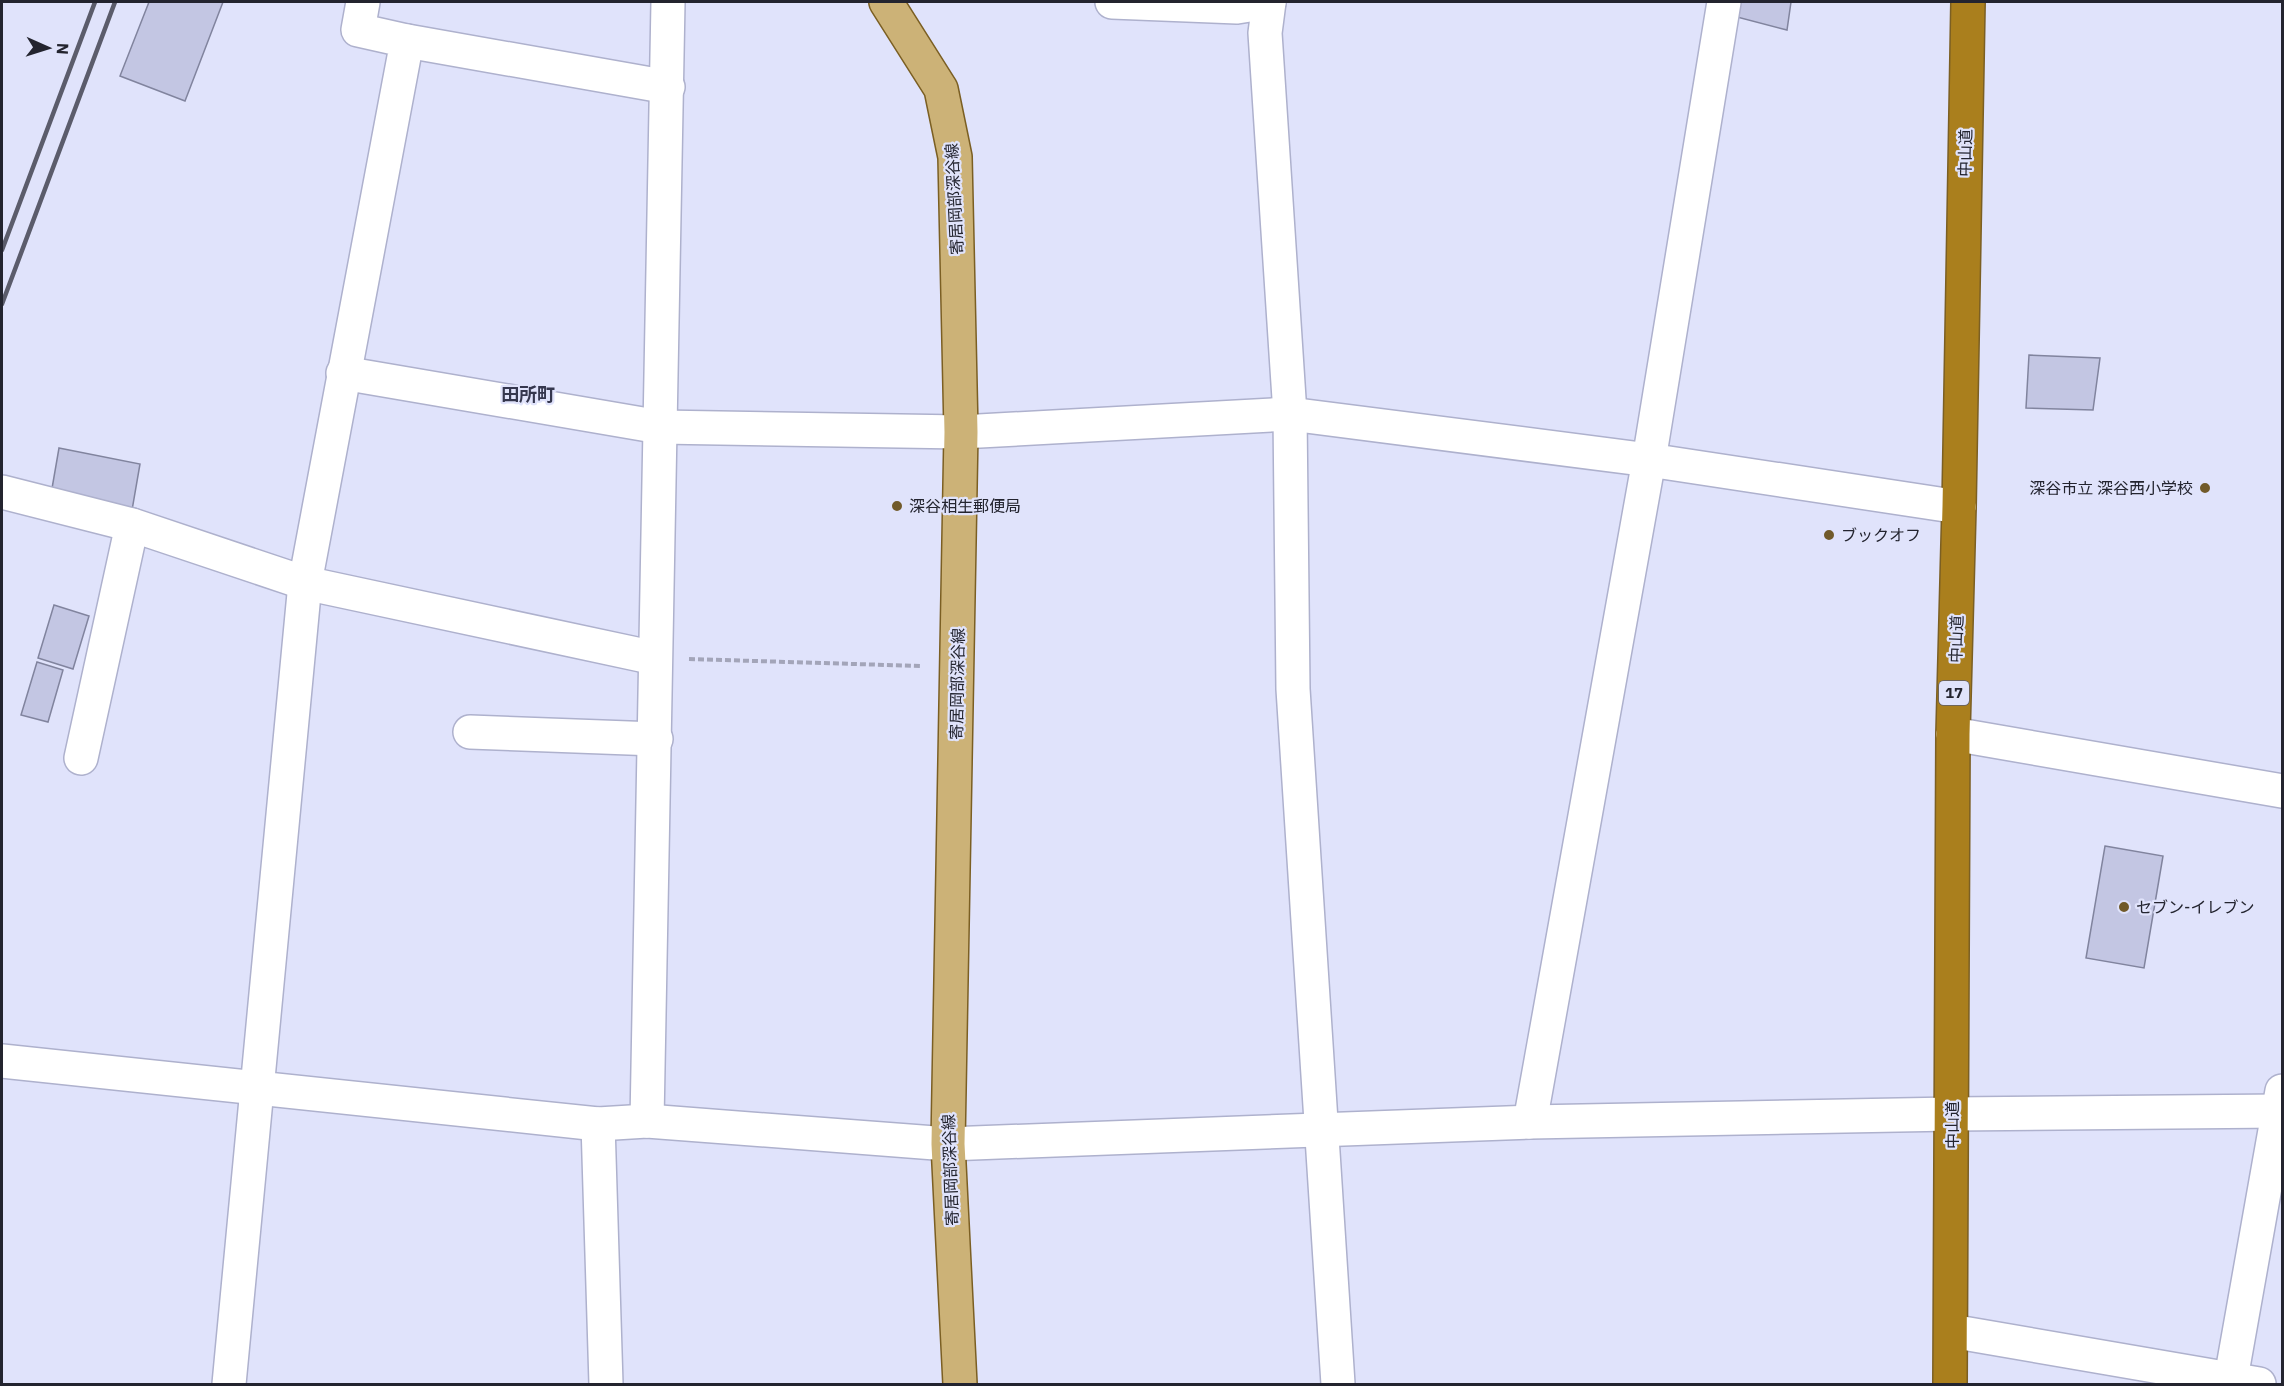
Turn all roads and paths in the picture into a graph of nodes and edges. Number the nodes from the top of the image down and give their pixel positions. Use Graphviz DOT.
graph roads {
  1 [pos="668,2"];
  2 [pos="886,2"];
  3 [pos="1112,2"];
  4 [pos="1269,2"];
  5 [pos="1724,2"];
  6 [pos="1968,2"];
  7 [pos="360,16"];
  8 [pos="407,41"];
  9 [pos="668,87"];
  10 [pos="343,374"];
  11 [pos="1290,414"];
  12 [pos="660,427"];
  13 [pos="961,432"];
  14 [pos="1649,460"];
  15 [pos="2,492"];
  16 [pos="1959,507"];
  17 [pos="132,525"];
  18 [pos="305,583"];
  19 [pos="655,658"];
  20 [pos="958,667"];
  21 [pos="471,732"];
  22 [pos="1953,734"];
  23 [pos="656,739"];
  24 [pos="81,758"];
  25 [pos="2283,791"];
  26 [pos="3,1069"];
  27 [pos="255,1089"];
  28 [pos="2281,1103"];
  29 [pos="1952,1114"];
  30 [pos="647,1121"];
  31 [pos="1530,1122"];
  32 [pos="598,1124"];
  33 [pos="1322,1128"];
  34 [pos="948,1144"];
  35 [pos="1951,1331"];
  36 [pos="2240,1383"];
  37 [pos="228,1384"];
  38 [pos="606,1384"];
  39 [pos="960,1384"];
  40 [pos="1338,1384"];
  41 [pos="1950,1384"];
  1 -- 9 [label="street"];
  2 -- 13 [label="main road, 寄居岡部深谷線"];
  3 -- 4 [label="street"];
  4 -- 11 [label="street"];
  5 -- 14 [label="street"];
  6 -- 16 [label="highway, 中山道 / 17"];
  7 -- 8 [label="street"];
  8 -- 9 [label="street"];
  8 -- 10 [label="street"];
  9 -- 12 [label="street"];
  10 -- 12 [label="street"];
  10 -- 18 [label="street"];
  11 -- 13 [label="street"];
  11 -- 14 [label="street"];
  11 -- 33 [label="street"];
  12 -- 13 [label="street"];
  12 -- 19 [label="street"];
  13 -- 20 [label="main road, 寄居岡部深谷線"];
  14 -- 16 [label="street"];
  14 -- 31 [label="street"];
  15 -- 17 [label="street"];
  16 -- 22 [label="highway, 中山道 / 17"];
  17 -- 18 [label="street"];
  17 -- 24 [label="street"];
  18 -- 19 [label="street"];
  18 -- 27 [label="street"];
  19 -- 20 [label="path"];
  19 -- 23 [label="street"];
  20 -- 34 [label="main road, 寄居岡部深谷線"];
  21 -- 23 [label="street"];
  22 -- 25 [label="street"];
  22 -- 29 [label="highway, 中山道 / 17"];
  23 -- 30 [label="street"];
  26 -- 27 [label="street"];
  27 -- 32 [label="street"];
  27 -- 37 [label="street"];
  28 -- 29 [label="street"];
  28 -- 36 [label="street"];
  29 -- 31 [label="street"];
  29 -- 35 [label="highway, 中山道 / 17"];
  30 -- 32 [label="street"];
  30 -- 34 [label="street"];
  31 -- 33 [label="street"];
  32 -- 38 [label="street"];
  33 -- 34 [label="street"];
  33 -- 40 [label="street"];
  34 -- 39 [label="main road, 寄居岡部深谷線"];
  35 -- 36 [label="street"];
  35 -- 41 [label="highway, 中山道 / 17"];
}
